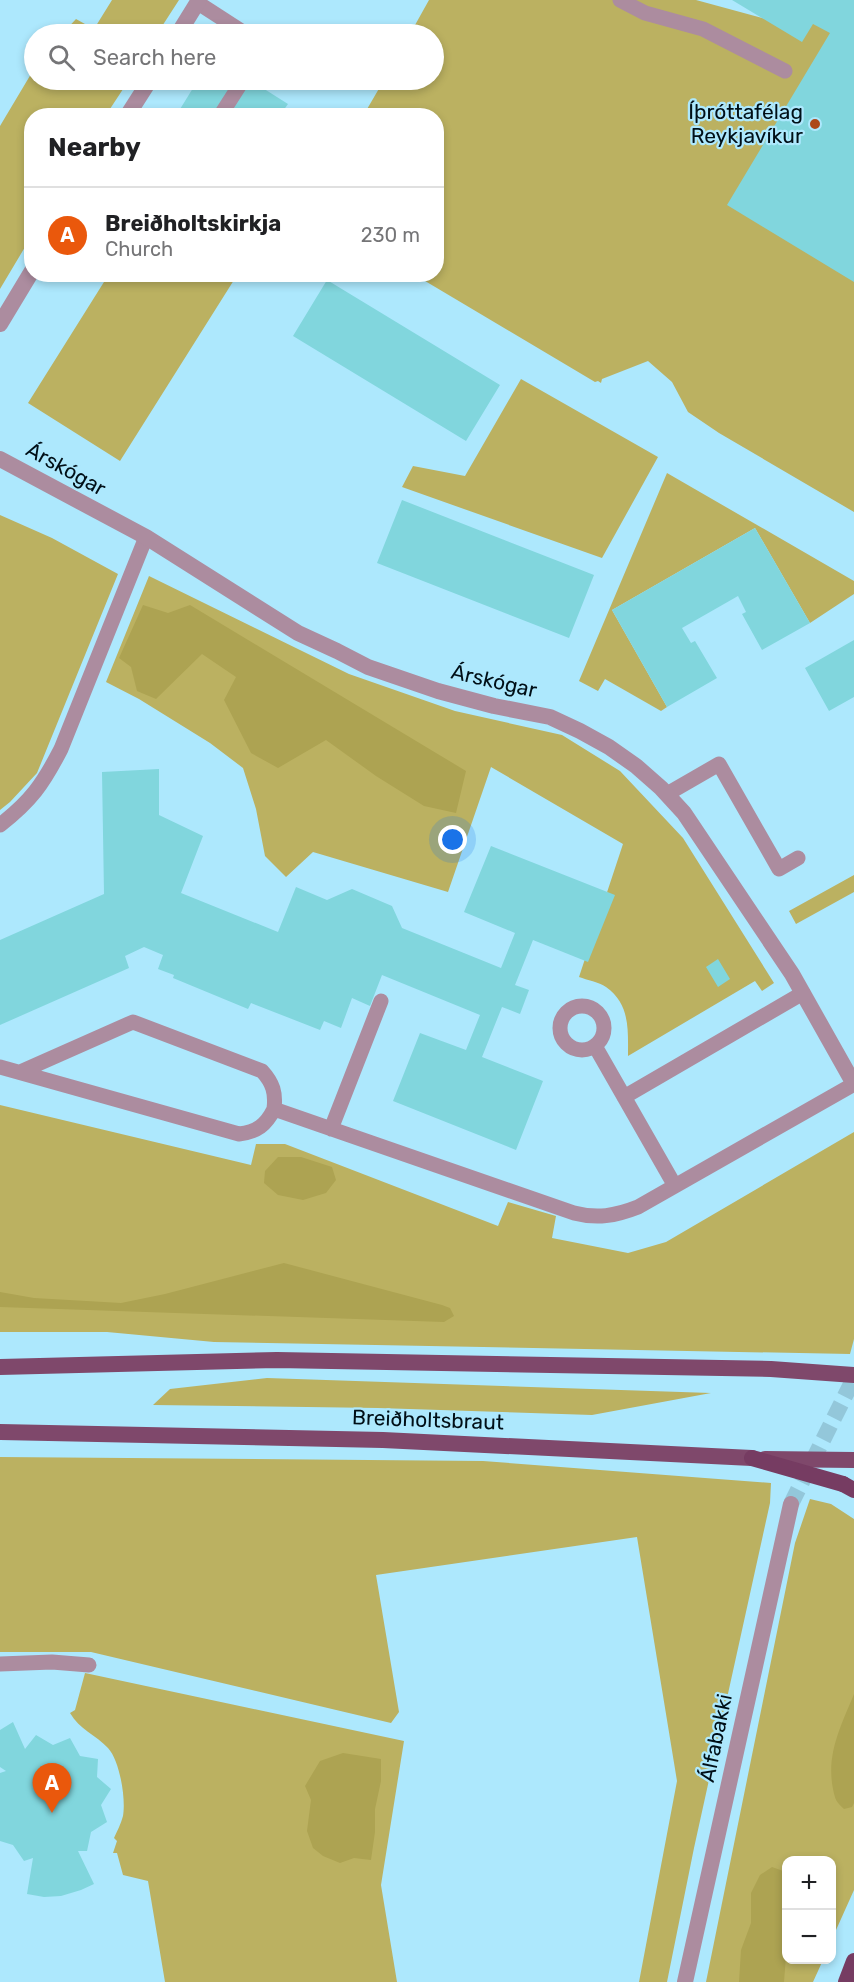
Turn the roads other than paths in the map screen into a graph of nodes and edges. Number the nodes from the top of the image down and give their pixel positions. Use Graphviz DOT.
graph roads {
  1 [pos="620,0"];
  2 [pos="199,1"];
  3 [pos="184,24"];
  4 [pos="232,24"];
  5 [pos="785,72"];
  6 [pos="144,90"];
  7 [pos="237,90"];
  8 [pos="134,108"];
  9 [pos="225,108"];
  10 [pos="25,282"];
  11 [pos="0,324"];
  12 [pos="0,459"];
  13 [pos="146,537"];
  14 [pos="667,794"];
  15 [pos="0,825"];
  16 [pos="798,858"];
  17 [pos="803,993"];
  18 [pos="381,1001"];
  19 [pos="595,1046"];
  20 [pos="0,1067"];
  21 [pos="20,1072"];
  22 [pos="854,1084"];
  23 [pos="624,1096"];
  24 [pos="274,1108"];
  25 [pos="331,1129"];
  26 [pos="675,1186"];
  27 [pos="0,1367"];
  28 [pos="854,1375"];
  29 [pos="0,1432"];
  30 [pos="752,1458"];
  31 [pos="854,1460"];
  32 [pos="849,1487"];
  33 [pos="791,1504"];
  34 [pos="0,1664"];
  35 [pos="89,1665"];
  36 [pos="854,1961"];
  37 [pos="686,1982"];
  38 [pos="846,1982"];
  1 -- 5 [label="lane"];
  2 -- 3 [label="street"];
  2 -- 4 [label="lane"];
  6 -- 8 [label="street"];
  7 -- 9 [label="lane"];
  10 -- 11 [label="street"];
  12 -- 13 [label="street, Árskógar"];
  13 -- 14 [label="street, Árskógar"];
  13 -- 15 [label="lane"];
  14 -- 16 [label="lane"];
  14 -- 17 [label="street, Árskógar"];
  17 -- 22 [label="street, Árskógar"];
  17 -- 23 [label="lane"];
  18 -- 25 [label="lane"];
  19 -- 23 [label="lane"];
  20 -- 21 [label="lane"];
  21 -- 24 [label="lane"];
  21 -- 24 [label="lane"];
  22 -- 26 [label="lane"];
  23 -- 26 [label="lane"];
  24 -- 25 [label="lane"];
  25 -- 26 [label="lane"];
  27 -- 28 [label="main road"];
  29 -- 30 [label="main road, Breiðholtsbraut"];
  30 -- 31 [label="main road, Breiðholtsbraut, bridge"];
  30 -- 32 [label="highway, bridge"];
  33 -- 37 [label="street, Álfabakki"];
  34 -- 35 [label="lane"];
  36 -- 38 [label="highway"];
}
